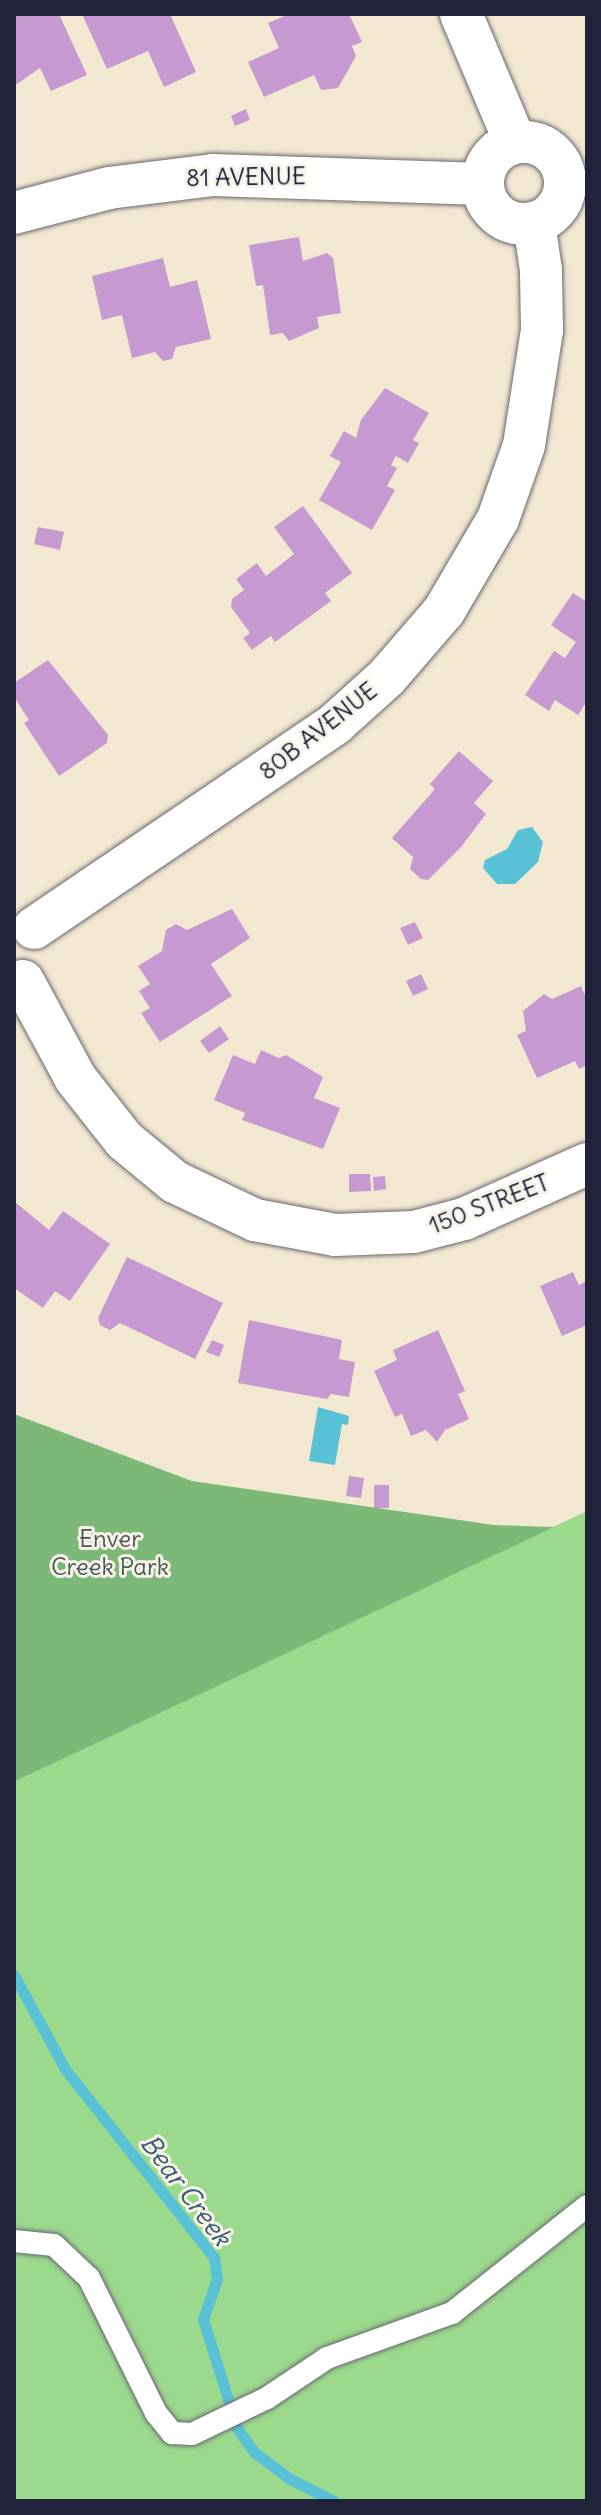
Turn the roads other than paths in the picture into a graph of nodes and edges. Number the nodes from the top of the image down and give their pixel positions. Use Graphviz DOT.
graph roads {
  1 [pos="461,14"];
  2 [pos="515,142"];
  3 [pos="577,182"];
  4 [pos="483,184"];
  5 [pos="14,213"];
  6 [pos="534,223"];
  7 [pos="24,921"];
  8 [pos="18,982"];
  9 [pos="587,1164"];
  10 [pos="587,2206"];
  11 [pos="14,2241"];
  1 -- 2 [label="street"];
  2 -- 3 [label="street"];
  2 -- 4 [label="street"];
  3 -- 6 [label="street"];
  4 -- 5 [label="street, 81 AVENUE"];
  4 -- 6 [label="street"];
  6 -- 7 [label="street, 80B AVENUE"];
  7 -- 8 [label="street"];
  8 -- 9 [label="street, 150 STREET"];
  10 -- 11 [label="lane"];
}
